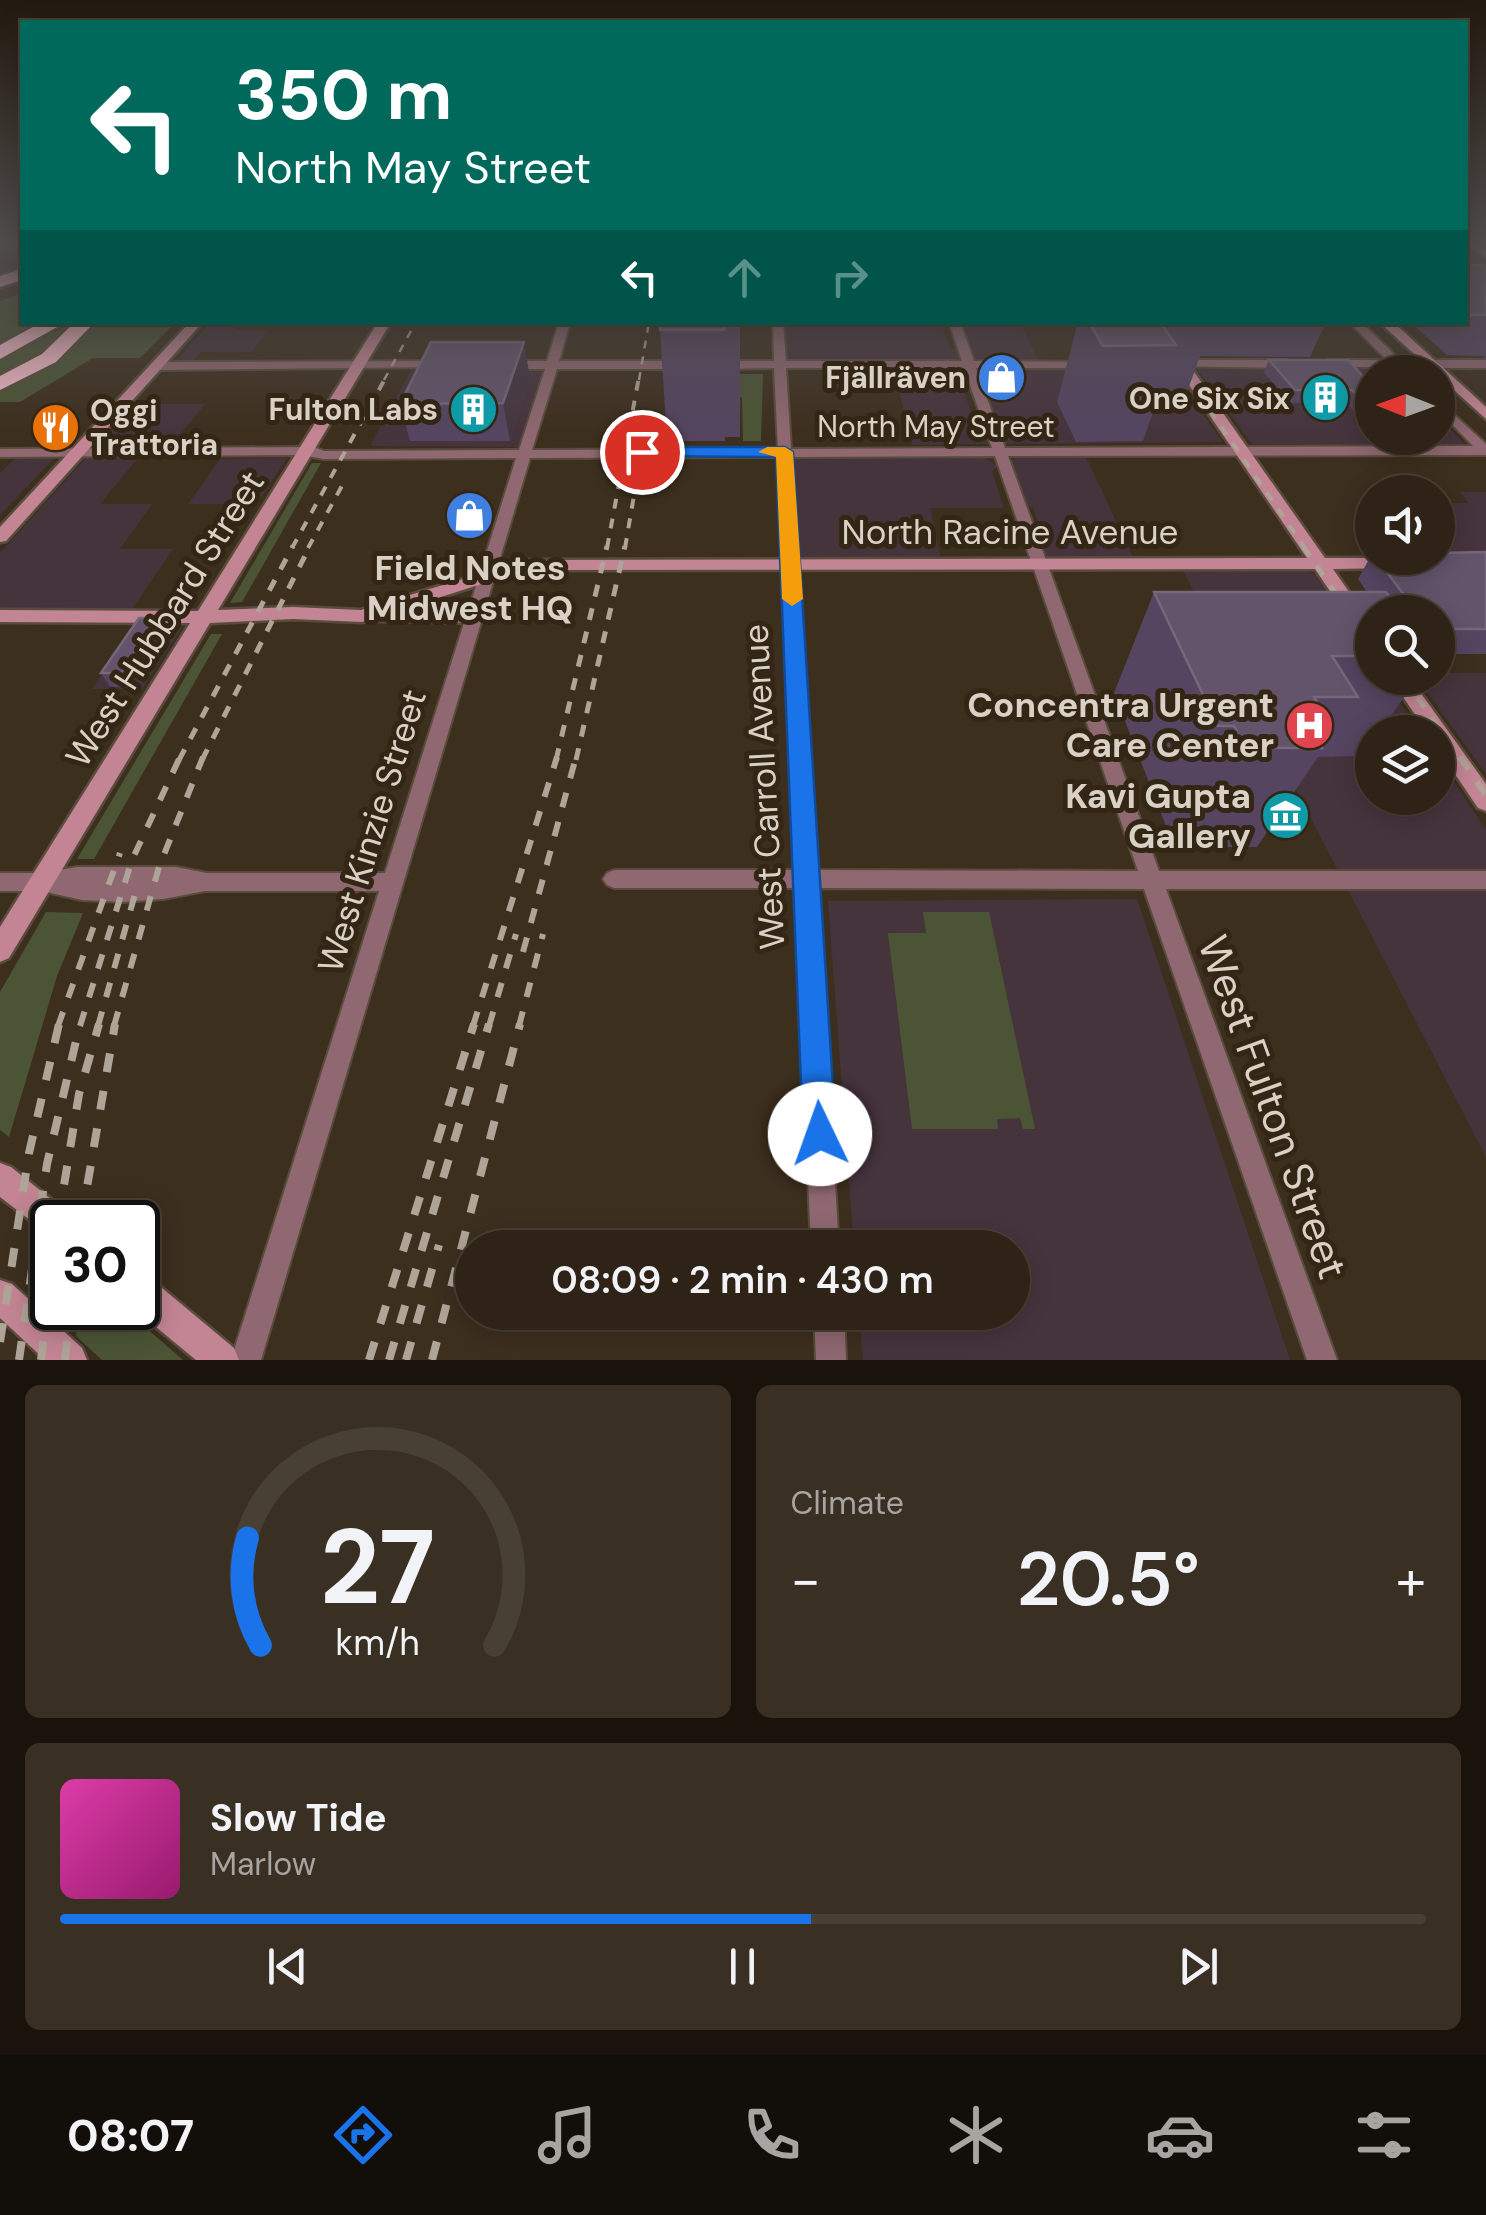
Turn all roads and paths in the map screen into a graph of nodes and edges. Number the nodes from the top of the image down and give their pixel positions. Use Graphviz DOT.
graph roads {
  1 [pos="52,325"];
  2 [pos="83,325"];
  3 [pos="194,325"];
  4 [pos="383,325"];
  5 [pos="563,325"];
  6 [pos="778,325"];
  7 [pos="955,325"];
  8 [pos="1154,325"];
  9 [pos="1358,325"];
  10 [pos="1372,325"];
  11 [pos="1387,325"];
  12 [pos="0,354"];
  13 [pos="1397,355"];
  14 [pos="1401,355"];
  15 [pos="1406,355"];
  16 [pos="968,364"];
  17 [pos="1109,364"];
  18 [pos="1173,364"];
  19 [pos="1486,364"];
  20 [pos="461,365"];
  21 [pos="494,365"];
  22 [pos="551,365"];
  23 [pos="780,365"];
  24 [pos="1455,365"];
  25 [pos="158,366"];
  26 [pos="359,366"];
  27 [pos="1355,366"];
  28 [pos="0,384"];
  29 [pos="1455,395"];
  30 [pos="1455,402"];
  31 [pos="1486,416"];
  32 [pos="1455,420"];
  33 [pos="1486,432"];
  34 [pos="1242,450"];
  35 [pos="1486,450"];
  36 [pos="999,451"];
  37 [pos="0,452"];
  38 [pos="78,452"];
  39 [pos="306,452"];
  40 [pos="524,452"];
  41 [pos="785,452"];
  42 [pos="0,537"];
  43 [pos="1321,563"];
  44 [pos="1355,563"];
  45 [pos="790,564"];
  46 [pos="1037,564"];
  47 [pos="487,575"];
  48 [pos="1355,613"];
  49 [pos="0,616"];
  50 [pos="362,616"];
  51 [pos="204,617"];
  52 [pos="474,618"];
  53 [pos="1412,695"];
  54 [pos="1486,802"];
  55 [pos="614,879"];
  56 [pos="1486,880"];
  57 [pos="807,881"];
  58 [pos="1149,881"];
  59 [pos="0,882"];
  60 [pos="42,882"];
  61 [pos="394,882"];
  62 [pos="0,950"];
  63 [pos="0,1178"];
  64 [pos="30,1202"];
  65 [pos="824,1230"];
  66 [pos="0,1296"];
  67 [pos="160,1308"];
  68 [pos="829,1330"];
  69 [pos="70,1360"];
  70 [pos="222,1360"];
  71 [pos="246,1360"];
  72 [pos="831,1360"];
  73 [pos="1322,1360"];
  1 -- 12 [label="highway"];
  2 -- 28 [label="highway"];
  3 -- 25 [label="street"];
  4 -- 26 [label="street, West Hubbard Street"];
  5 -- 22 [label="street, West Kinzie Street"];
  6 -- 23 [label="street, West Carroll Avenue"];
  7 -- 16 [label="street, West Fulton Street"];
  8 -- 18 [label="street"];
  9 -- 13 [label="street"];
  10 -- 14 [label="street"];
  11 -- 15 [label="street"];
  16 -- 17 [label="street"];
  16 -- 23 [label="street"];
  16 -- 36 [label="street, West Fulton Street"];
  18 -- 27 [label="street"];
  18 -- 34 [label="street"];
  19 -- 24 [label="street"];
  20 -- 26 [label="street"];
  21 -- 22 [label="street"];
  22 -- 23 [label="street"];
  22 -- 40 [label="street, West Kinzie Street"];
  23 -- 41 [label="street, West Carroll Avenue"];
  25 -- 26 [label="street"];
  25 -- 38 [label="street"];
  26 -- 39 [label="street, West Hubbard Street"];
  29 -- 31 [label="street"];
  30 -- 33 [label="street"];
  32 -- 35 [label="street"];
  34 -- 35 [label="street, North May Street"];
  34 -- 36 [label="street, North May Street"];
  34 -- 43 [label="street"];
  36 -- 41 [label="street, North May Street"];
  36 -- 46 [label="street, West Fulton Street"];
  37 -- 38 [label="street, North May Street"];
  38 -- 39 [label="street, North May Street"];
  38 -- 42 [label="street"];
  39 -- 40 [label="street, North May Street"];
  39 -- 51 [label="street, West Hubbard Street"];
  40 -- 41 [label="street, North May Street"];
  40 -- 47 [label="street, West Kinzie Street"];
  41 -- 45 [label="street, West Carroll Avenue"];
  43 -- 44 [label="street, North Racine Avenue"];
  43 -- 46 [label="street, North Racine Avenue"];
  43 -- 48 [label="street"];
  45 -- 46 [label="street, North Racine Avenue"];
  45 -- 47 [label="street, North Racine Avenue"];
  45 -- 57 [label="street, West Carroll Avenue"];
  46 -- 58 [label="street, West Fulton Street"];
  47 -- 50 [label="street, North Racine Avenue"];
  47 -- 52 [label="street, West Kinzie Street"];
  49 -- 51 [label="street, North Racine Avenue"];
  50 -- 51 [label="street, North Racine Avenue"];
  50 -- 52 [label="street, North Racine Avenue"];
  51 -- 60 [label="street, West Hubbard Street"];
  52 -- 61 [label="street, West Kinzie Street"];
  53 -- 54 [label="street"];
  55 -- 57 [label="street"];
  56 -- 58 [label="street"];
  57 -- 58 [label="street"];
  57 -- 65 [label="street, West Carroll Avenue"];
  58 -- 73 [label="street, West Fulton Street"];
  59 -- 60 [label="street"];
  60 -- 61 [label="street"];
  60 -- 62 [label="street, West Hubbard Street"];
  61 -- 71 [label="street, West Kinzie Street"];
  63 -- 64 [label="street"];
  66 -- 69 [label="street"];
  67 -- 70 [label="street"];
  68 -- 72 [label="street"];
}
